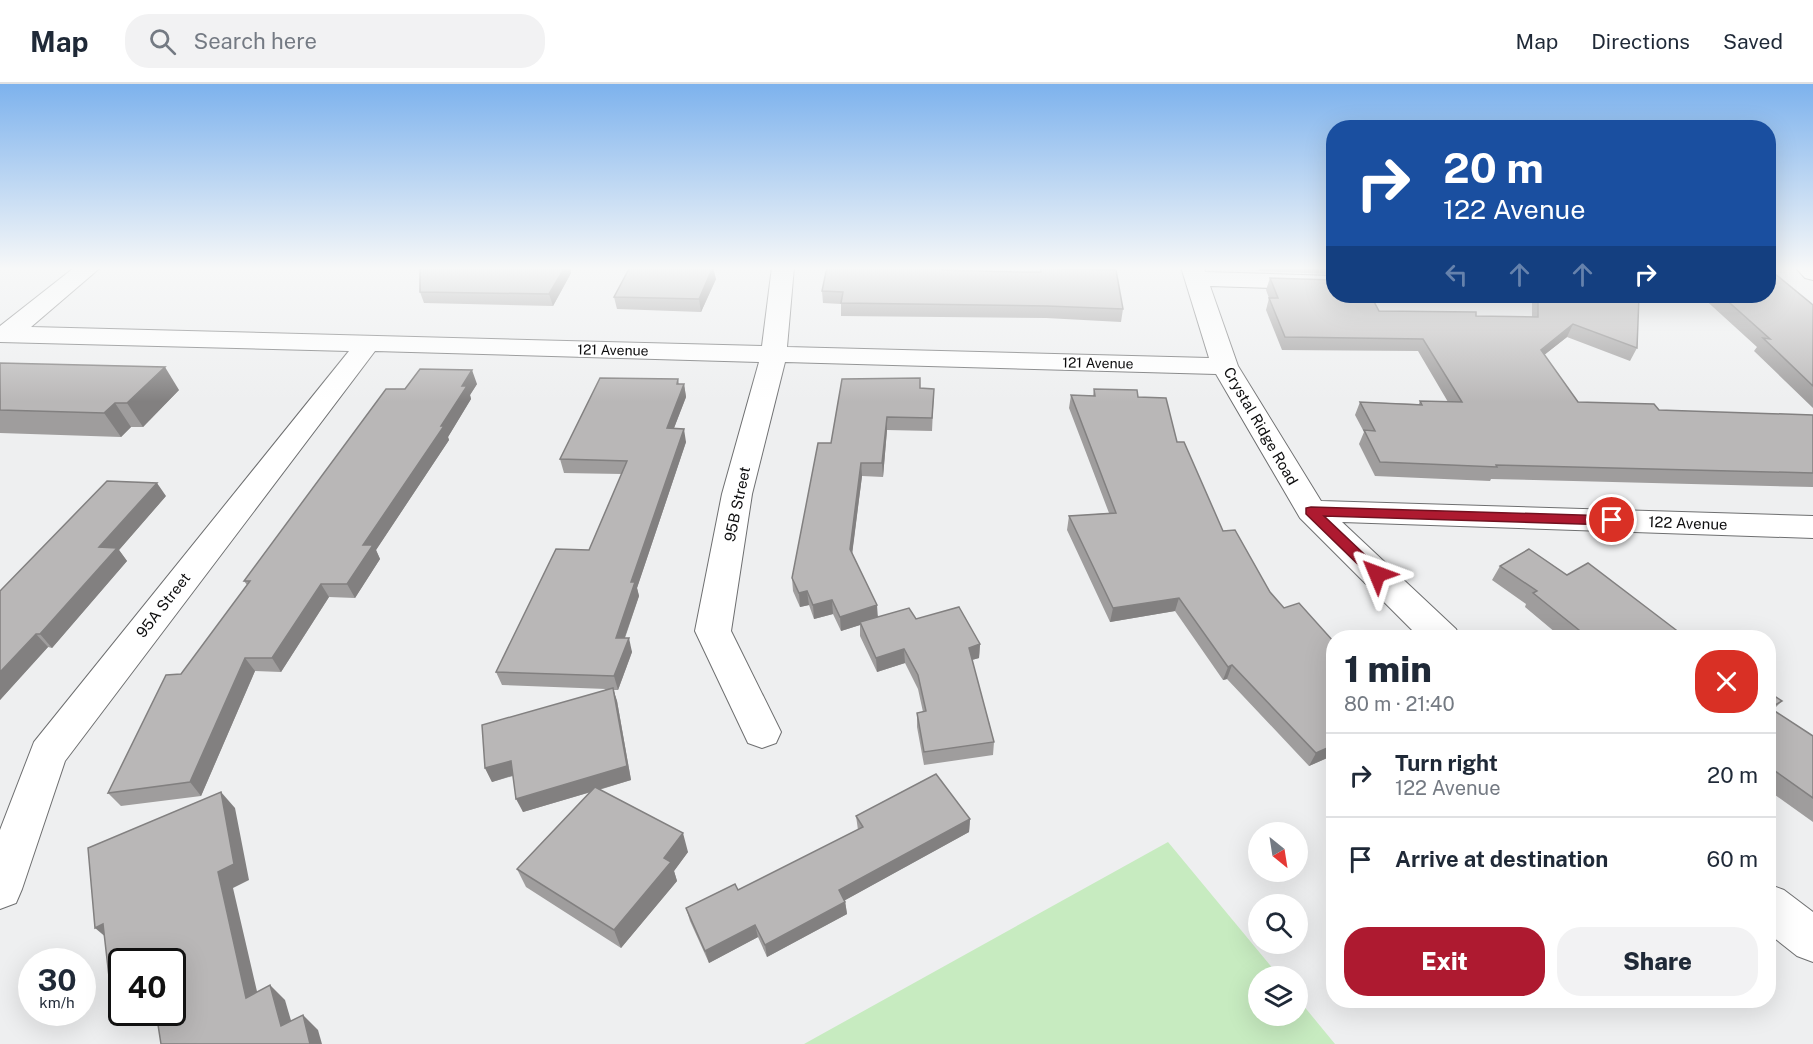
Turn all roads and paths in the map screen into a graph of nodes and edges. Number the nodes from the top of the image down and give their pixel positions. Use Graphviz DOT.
graph roads {
  1 [pos="32,312"];
  2 [pos="778,312"];
  3 [pos="1208,312"];
  4 [pos="4,334"];
  5 [pos="368,344"];
  6 [pos="774,353"];
  7 [pos="1225,366"];
  8 [pos="1311,511"];
  9 [pos="1813,527"];
  10 [pos="1435,630"];
  11 [pos="762,732"];
  12 [pos="0,889"];
  13 [pos="1776,911"];
  14 [pos="1813,940"];
  1 -- 4 [label="street"];
  2 -- 6 [label="street, 95B Street"];
  3 -- 7 [label="street, Crystal Ridge Road"];
  4 -- 5 [label="street, 121 Avenue"];
  5 -- 6 [label="street, 121 Avenue"];
  5 -- 12 [label="street, 95A Street"];
  6 -- 7 [label="street, 121 Avenue"];
  6 -- 11 [label="street, 95B Street"];
  7 -- 8 [label="street, Crystal Ridge Road"];
  8 -- 9 [label="street, 122 Avenue"];
  8 -- 10 [label="street, Crystal Ridge Road"];
  13 -- 14 [label="street"];
}
